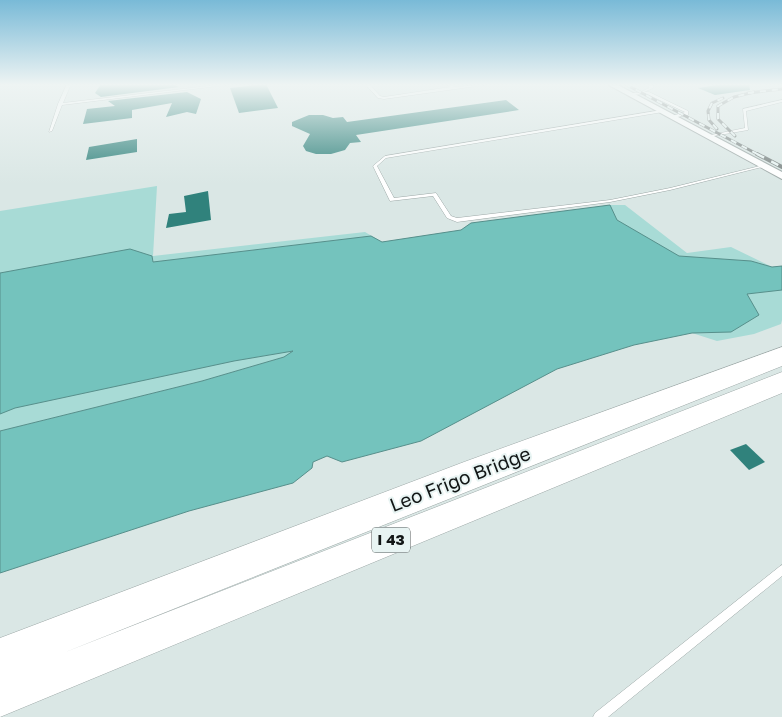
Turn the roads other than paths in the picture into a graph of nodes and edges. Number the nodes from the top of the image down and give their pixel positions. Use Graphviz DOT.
graph roads {
  1 [pos="55,117"];
  2 [pos="629,117"];
  3 [pos="673,117"];
  4 [pos="746,117"];
  5 [pos="50,130"];
  6 [pos="708,136"];
  7 [pos="764,166"];
  8 [pos="782,176"];
  9 [pos="782,356"];
  10 [pos="782,382"];
  11 [pos="782,570"];
  12 [pos="0,658"];
  13 [pos="0,698"];
  14 [pos="599,717"];
  1 -- 5 [label="lane"];
  2 -- 7 [label="lane"];
  3 -- 6 [label="street"];
  4 -- 6 [label="lane"];
  6 -- 7 [label="street"];
  7 -- 8 [label="street"];
  9 -- 12 [label="highway, Leo Frigo Bridge / I 43"];
  10 -- 13 [label="highway, I 43"];
  11 -- 14 [label="lane"];
}
